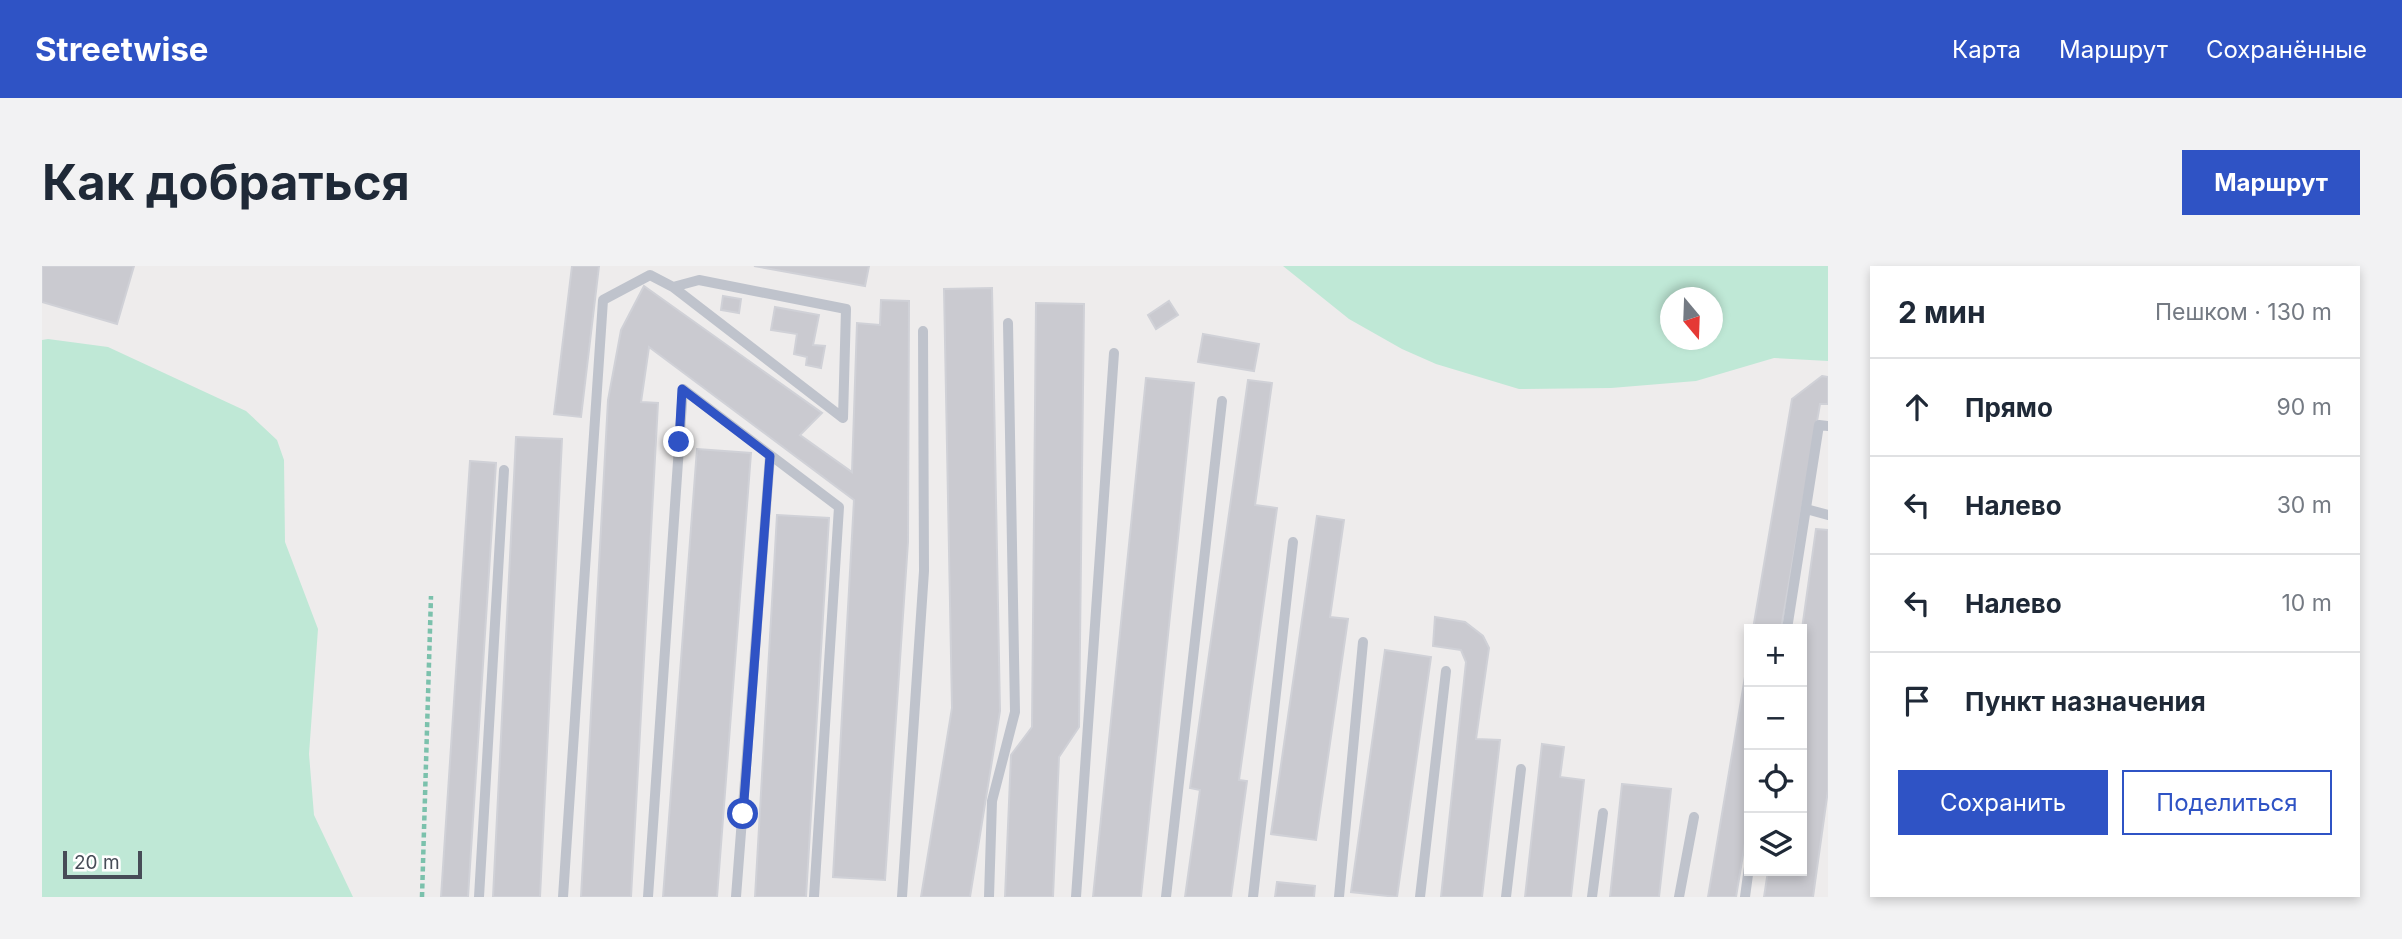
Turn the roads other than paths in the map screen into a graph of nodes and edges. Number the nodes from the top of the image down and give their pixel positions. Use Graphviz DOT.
graph roads {
  1 [pos="673,287"];
  2 [pos="1008,323"];
  3 [pos="923,331"];
  4 [pos="1114,353"];
  5 [pos="1222,401"];
  6 [pos="1828,426"];
  7 [pos="770,456"];
  8 [pos="504,470"];
  9 [pos="1806,509"];
  10 [pos="1828,515"];
  11 [pos="1293,542"];
  12 [pos="1788,624"];
  13 [pos="1363,642"];
  14 [pos="1446,671"];
  15 [pos="1521,769"];
  16 [pos="1603,813"];
  17 [pos="1694,817"];
  18 [pos="1748,876"];
  19 [pos="479,897"];
  20 [pos="563,897"];
  21 [pos="648,897"];
  22 [pos="736,897"];
  23 [pos="814,897"];
  24 [pos="902,897"];
  25 [pos="989,897"];
  26 [pos="1076,897"];
  27 [pos="1166,897"];
  28 [pos="1253,897"];
  29 [pos="1339,897"];
  30 [pos="1420,897"];
  31 [pos="1506,897"];
  32 [pos="1592,897"];
  33 [pos="1679,897"];
  34 [pos="1745,897"];
  1 -- 1 [label="lane"];
  1 -- 20 [label="lane"];
  2 -- 25 [label="lane"];
  3 -- 24 [label="lane"];
  4 -- 26 [label="lane"];
  5 -- 27 [label="lane"];
  6 -- 9 [label="lane"];
  7 -- 21 [label="lane"];
  7 -- 22 [label="lane"];
  7 -- 23 [label="lane"];
  8 -- 19 [label="lane"];
  9 -- 10 [label="lane"];
  9 -- 12 [label="lane"];
  11 -- 28 [label="lane"];
  13 -- 29 [label="lane"];
  14 -- 30 [label="lane"];
  15 -- 31 [label="lane"];
  16 -- 32 [label="lane"];
  17 -- 33 [label="lane"];
  18 -- 34 [label="lane"];
}
